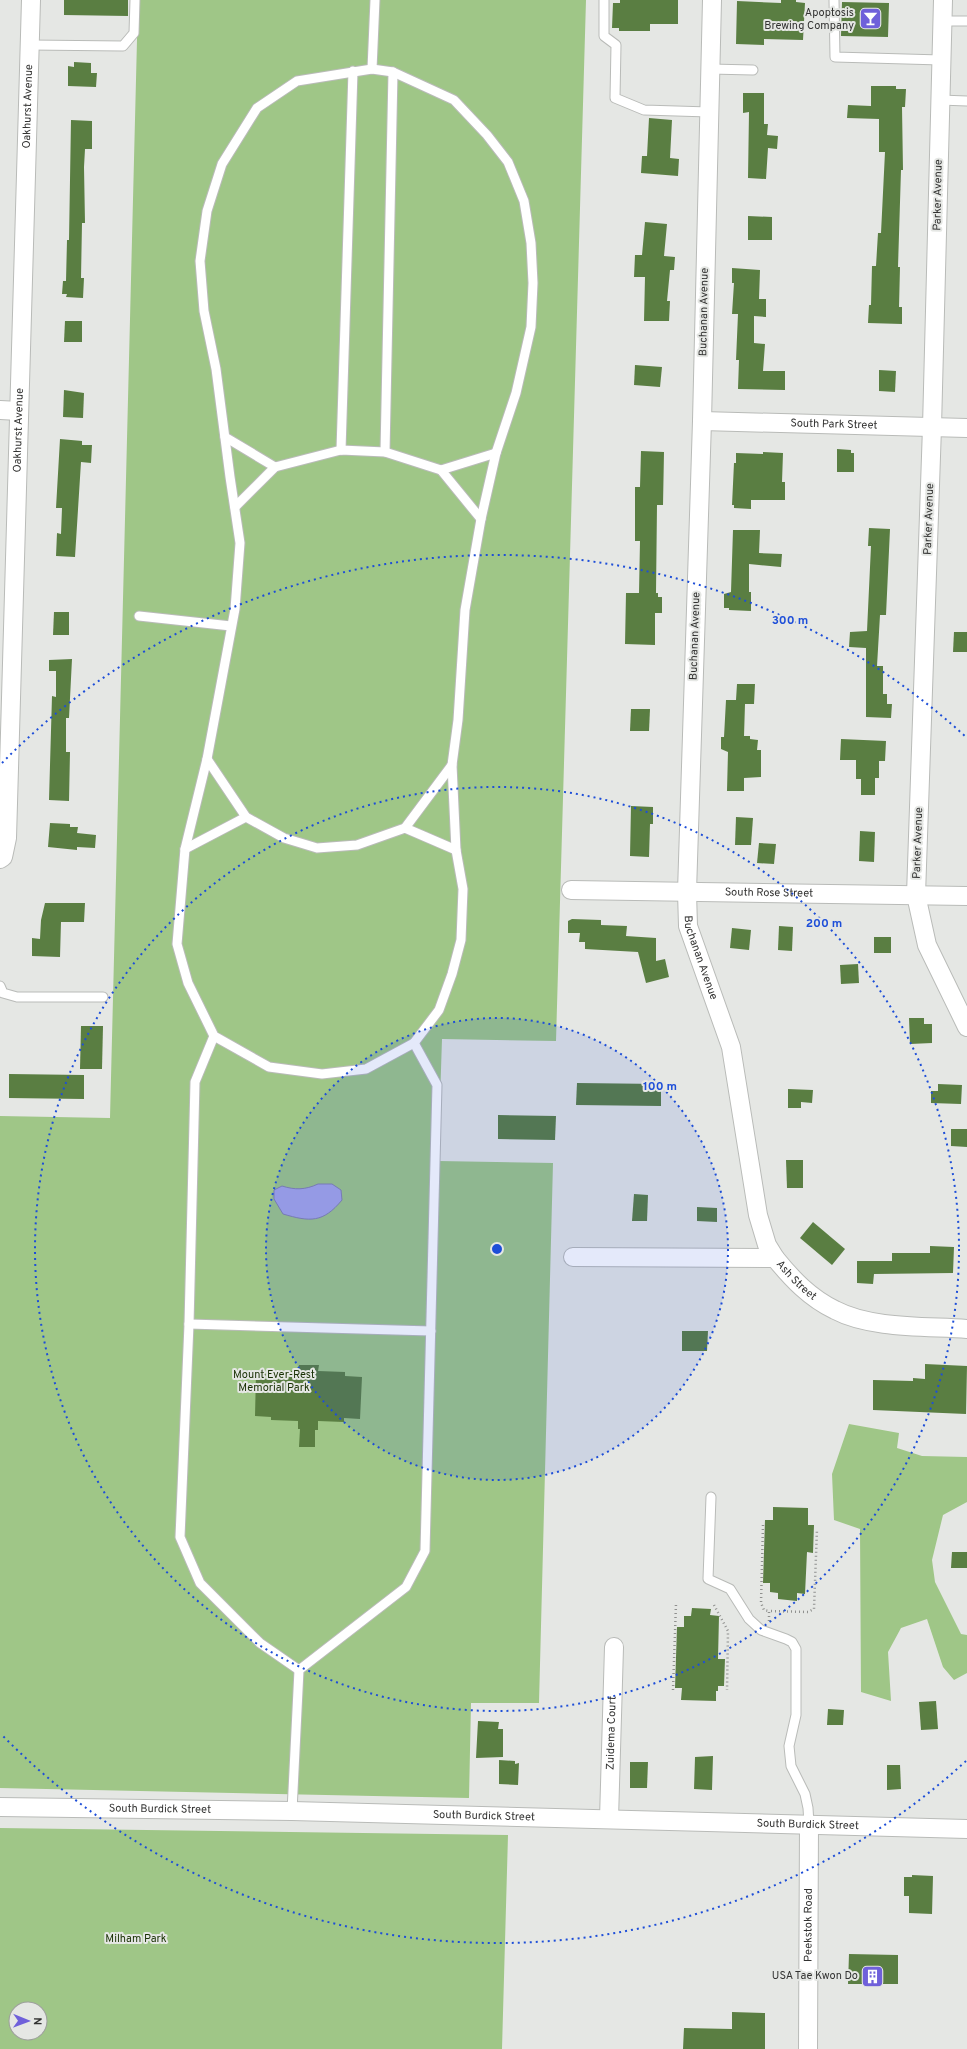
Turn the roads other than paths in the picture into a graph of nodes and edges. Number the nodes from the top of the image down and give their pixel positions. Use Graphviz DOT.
graph roads {
  1 [pos="31,0"];
  2 [pos="135,0"];
  3 [pos="375,0"];
  4 [pos="604,0"];
  5 [pos="712,0"];
  6 [pos="834,0"];
  7 [pos="943,0"];
  8 [pos="943,21"];
  9 [pos="967,21"];
  10 [pos="30,45"];
  11 [pos="941,60"];
  12 [pos="372,69"];
  13 [pos="710,69"];
  14 [pos="753,70"];
  15 [pos="353,71"];
  16 [pos="393,72"];
  17 [pos="940,100"];
  18 [pos="967,101"];
  19 [pos="709,112"];
  20 [pos="0,410"];
  21 [pos="19,411"];
  22 [pos="702,421"];
  23 [pos="932,427"];
  24 [pos="967,428"];
  25 [pos="225,437"];
  26 [pos="341,450"];
  27 [pos="385,452"];
  28 [pos="496,453"];
  29 [pos="275,467"];
  30 [pos="440,470"];
  31 [pos="235,507"];
  32 [pos="481,519"];
  33 [pos="139,616"];
  34 [pos="231,626"];
  35 [pos="207,759"];
  36 [pos="452,765"];
  37 [pos="246,817"];
  38 [pos="405,828"];
  39 [pos="185,849"];
  40 [pos="456,850"];
  41 [pos="0,859"];
  42 [pos="571,890"];
  43 [pos="687,892"];
  44 [pos="916,896"];
  45 [pos="967,896"];
  46 [pos="0,986"];
  47 [pos="103,998"];
  48 [pos="967,1027"];
  49 [pos="214,1036"];
  50 [pos="414,1043"];
  51 [pos="573,1257"];
  52 [pos="775,1258"];
  53 [pos="189,1324"];
  54 [pos="967,1329"];
  55 [pos="431,1331"];
  56 [pos="711,1497"];
  57 [pos="614,1647"];
  58 [pos="299,1670"];
  59 [pos="0,1807"];
  60 [pos="292,1811"];
  61 [pos="609,1819"];
  62 [pos="808,1824"];
  63 [pos="967,1829"];
  64 [pos="808,2049"];
  1 -- 10 [label="street, Oakhurst Avenue"];
  2 -- 10 [label="lane"];
  3 -- 12 [label="lane"];
  4 -- 19 [label="lane"];
  5 -- 13 [label="street, Buchanan Avenue"];
  6 -- 11 [label="lane"];
  7 -- 8 [label="street, Parker Avenue"];
  8 -- 9 [label="lane"];
  8 -- 11 [label="street, Parker Avenue"];
  10 -- 21 [label="street, Oakhurst Avenue"];
  11 -- 17 [label="street, Parker Avenue"];
  12 -- 15 [label="lane"];
  12 -- 16 [label="lane"];
  13 -- 14 [label="lane"];
  13 -- 19 [label="street, Buchanan Avenue"];
  15 -- 25 [label="lane"];
  15 -- 26 [label="lane"];
  16 -- 27 [label="lane"];
  16 -- 28 [label="lane"];
  17 -- 18 [label="lane"];
  17 -- 23 [label="street, Parker Avenue"];
  19 -- 22 [label="street, Buchanan Avenue"];
  20 -- 21 [label="street"];
  21 -- 41 [label="street, Oakhurst Avenue"];
  22 -- 23 [label="street, South Park Street"];
  22 -- 43 [label="street, Buchanan Avenue"];
  23 -- 24 [label="street, South Park Street"];
  23 -- 44 [label="street, Parker Avenue"];
  25 -- 29 [label="lane"];
  25 -- 31 [label="lane"];
  26 -- 27 [label="lane"];
  26 -- 29 [label="lane"];
  27 -- 30 [label="lane"];
  28 -- 30 [label="lane"];
  28 -- 32 [label="lane"];
  29 -- 31 [label="lane"];
  30 -- 32 [label="lane"];
  31 -- 34 [label="lane"];
  32 -- 36 [label="lane"];
  33 -- 34 [label="lane"];
  34 -- 35 [label="lane"];
  35 -- 37 [label="lane"];
  35 -- 39 [label="lane"];
  36 -- 38 [label="lane"];
  36 -- 40 [label="lane"];
  37 -- 38 [label="lane"];
  37 -- 39 [label="lane"];
  38 -- 40 [label="lane"];
  39 -- 49 [label="lane"];
  40 -- 50 [label="lane"];
  42 -- 43 [label="street, South Rose Street"];
  43 -- 44 [label="street, South Rose Street"];
  43 -- 52 [label="street, Buchanan Avenue"];
  44 -- 45 [label="street, South Rose Street"];
  44 -- 48 [label="street, Parker Avenue"];
  46 -- 47 [label="lane"];
  49 -- 50 [label="lane"];
  49 -- 53 [label="lane"];
  50 -- 55 [label="lane"];
  51 -- 52 [label="street, Ash Street"];
  52 -- 54 [label="street, Ash Street"];
  53 -- 55 [label="lane"];
  53 -- 58 [label="lane"];
  55 -- 58 [label="lane"];
  56 -- 62 [label="lane"];
  57 -- 61 [label="street, Zuidema Court"];
  58 -- 60 [label="lane"];
  59 -- 60 [label="street, South Burdick Street"];
  60 -- 61 [label="street, South Burdick Street"];
  61 -- 62 [label="street, South Burdick Street"];
  62 -- 63 [label="street, South Burdick Street"];
  62 -- 64 [label="street, Peekstok Road"];
}
